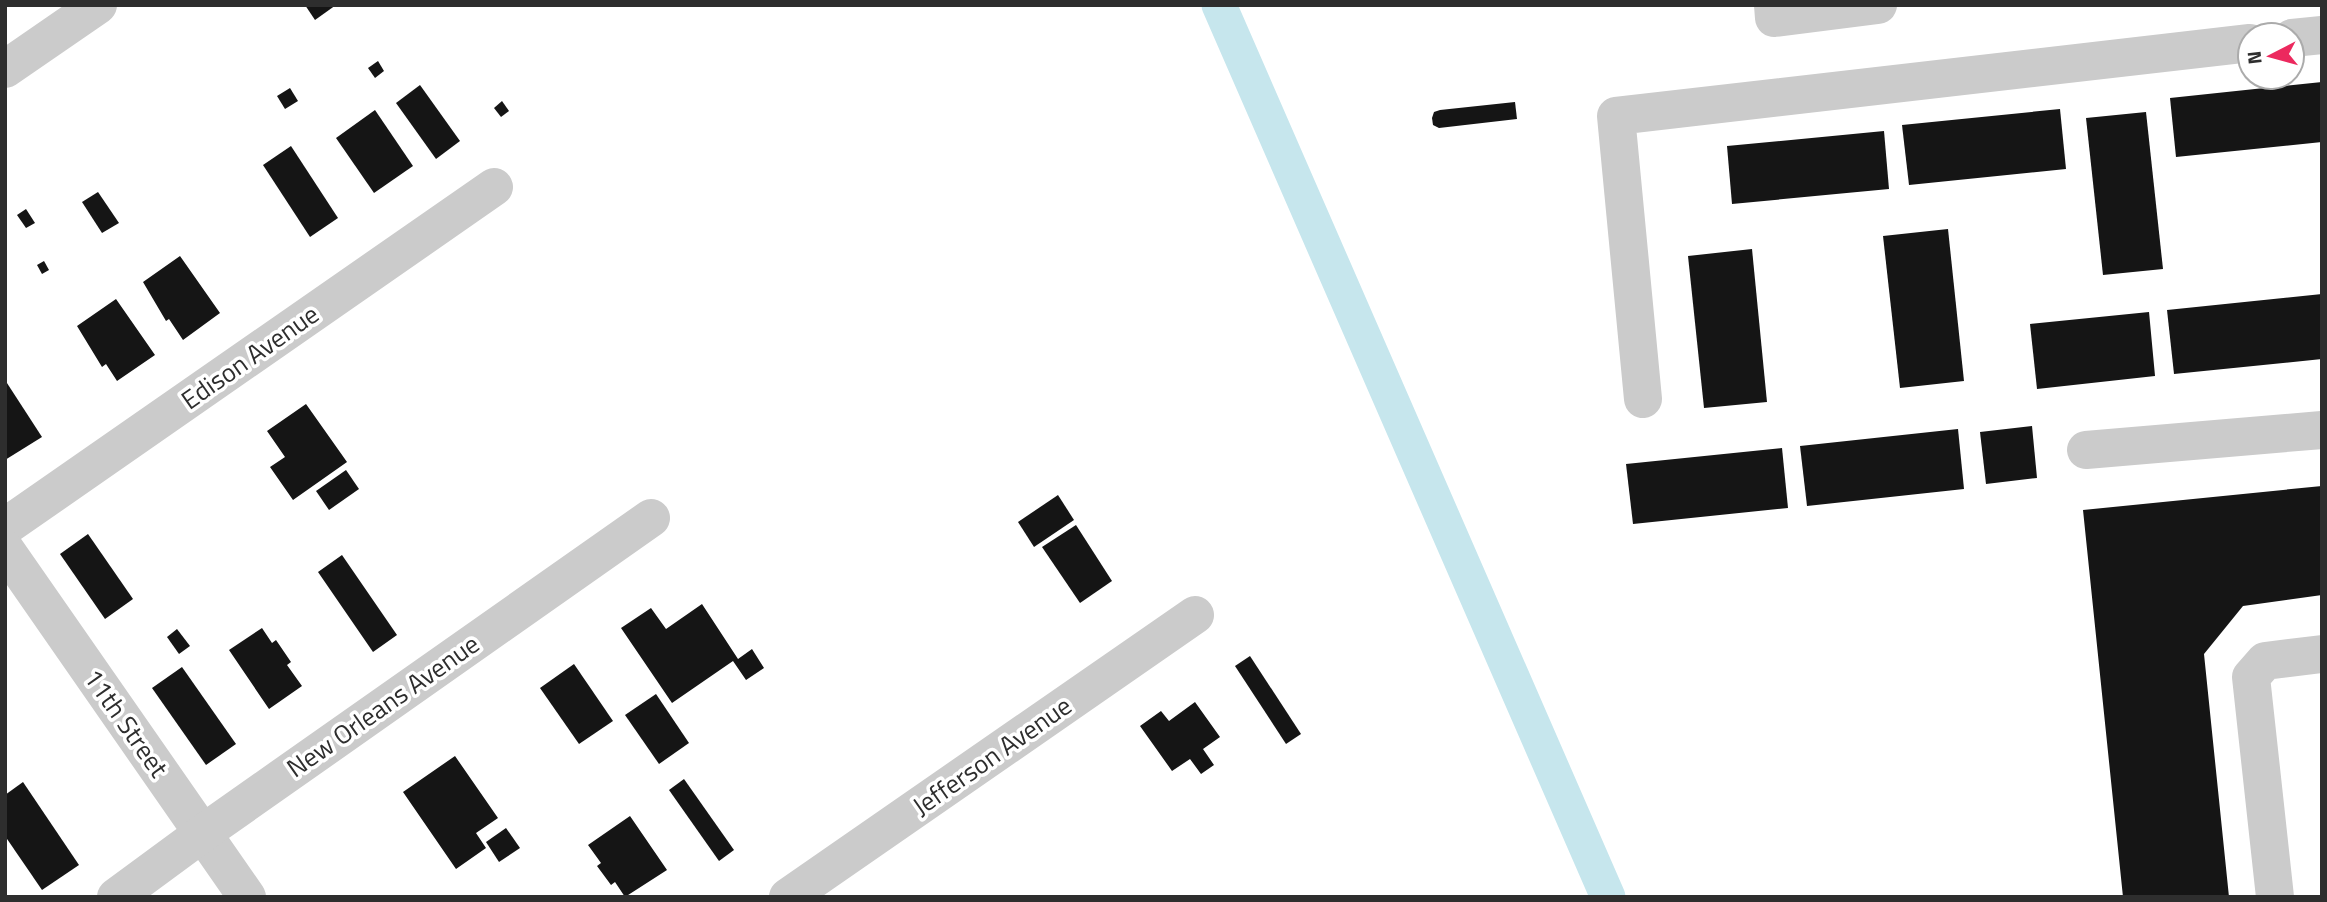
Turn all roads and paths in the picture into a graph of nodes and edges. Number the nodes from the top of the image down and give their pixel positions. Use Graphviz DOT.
graph roads {
  1 [pos="97,5"];
  2 [pos="1773,5"];
  3 [pos="1878,5"];
  4 [pos="2236,45"];
  5 [pos="5,69"];
  6 [pos="494,187"];
  7 [pos="1643,399"];
  8 [pos="2322,430"];
  9 [pos="2086,450"];
  10 [pos="651,518"];
  11 [pos="5,527"];
  12 [pos="5,549"];
  13 [pos="1195,615"];
  14 [pos="2322,654"];
  15 [pos="203,833"];
  16 [pos="116,897"];
  17 [pos="247,897"];
  18 [pos="788,897"];
  19 [pos="2275,897"];
  1 -- 5 [label="street"];
  2 -- 3 [label="street"];
  4 -- 7 [label="street"];
  6 -- 11 [label="street, Edison Avenue"];
  8 -- 9 [label="street"];
  10 -- 15 [label="street, New Orleans Avenue"];
  12 -- 15 [label="street, 11th Street"];
  13 -- 18 [label="street, Jefferson Avenue"];
  14 -- 19 [label="street"];
  15 -- 16 [label="street, New Orleans Avenue"];
  15 -- 17 [label="street, 11th Street"];
}
